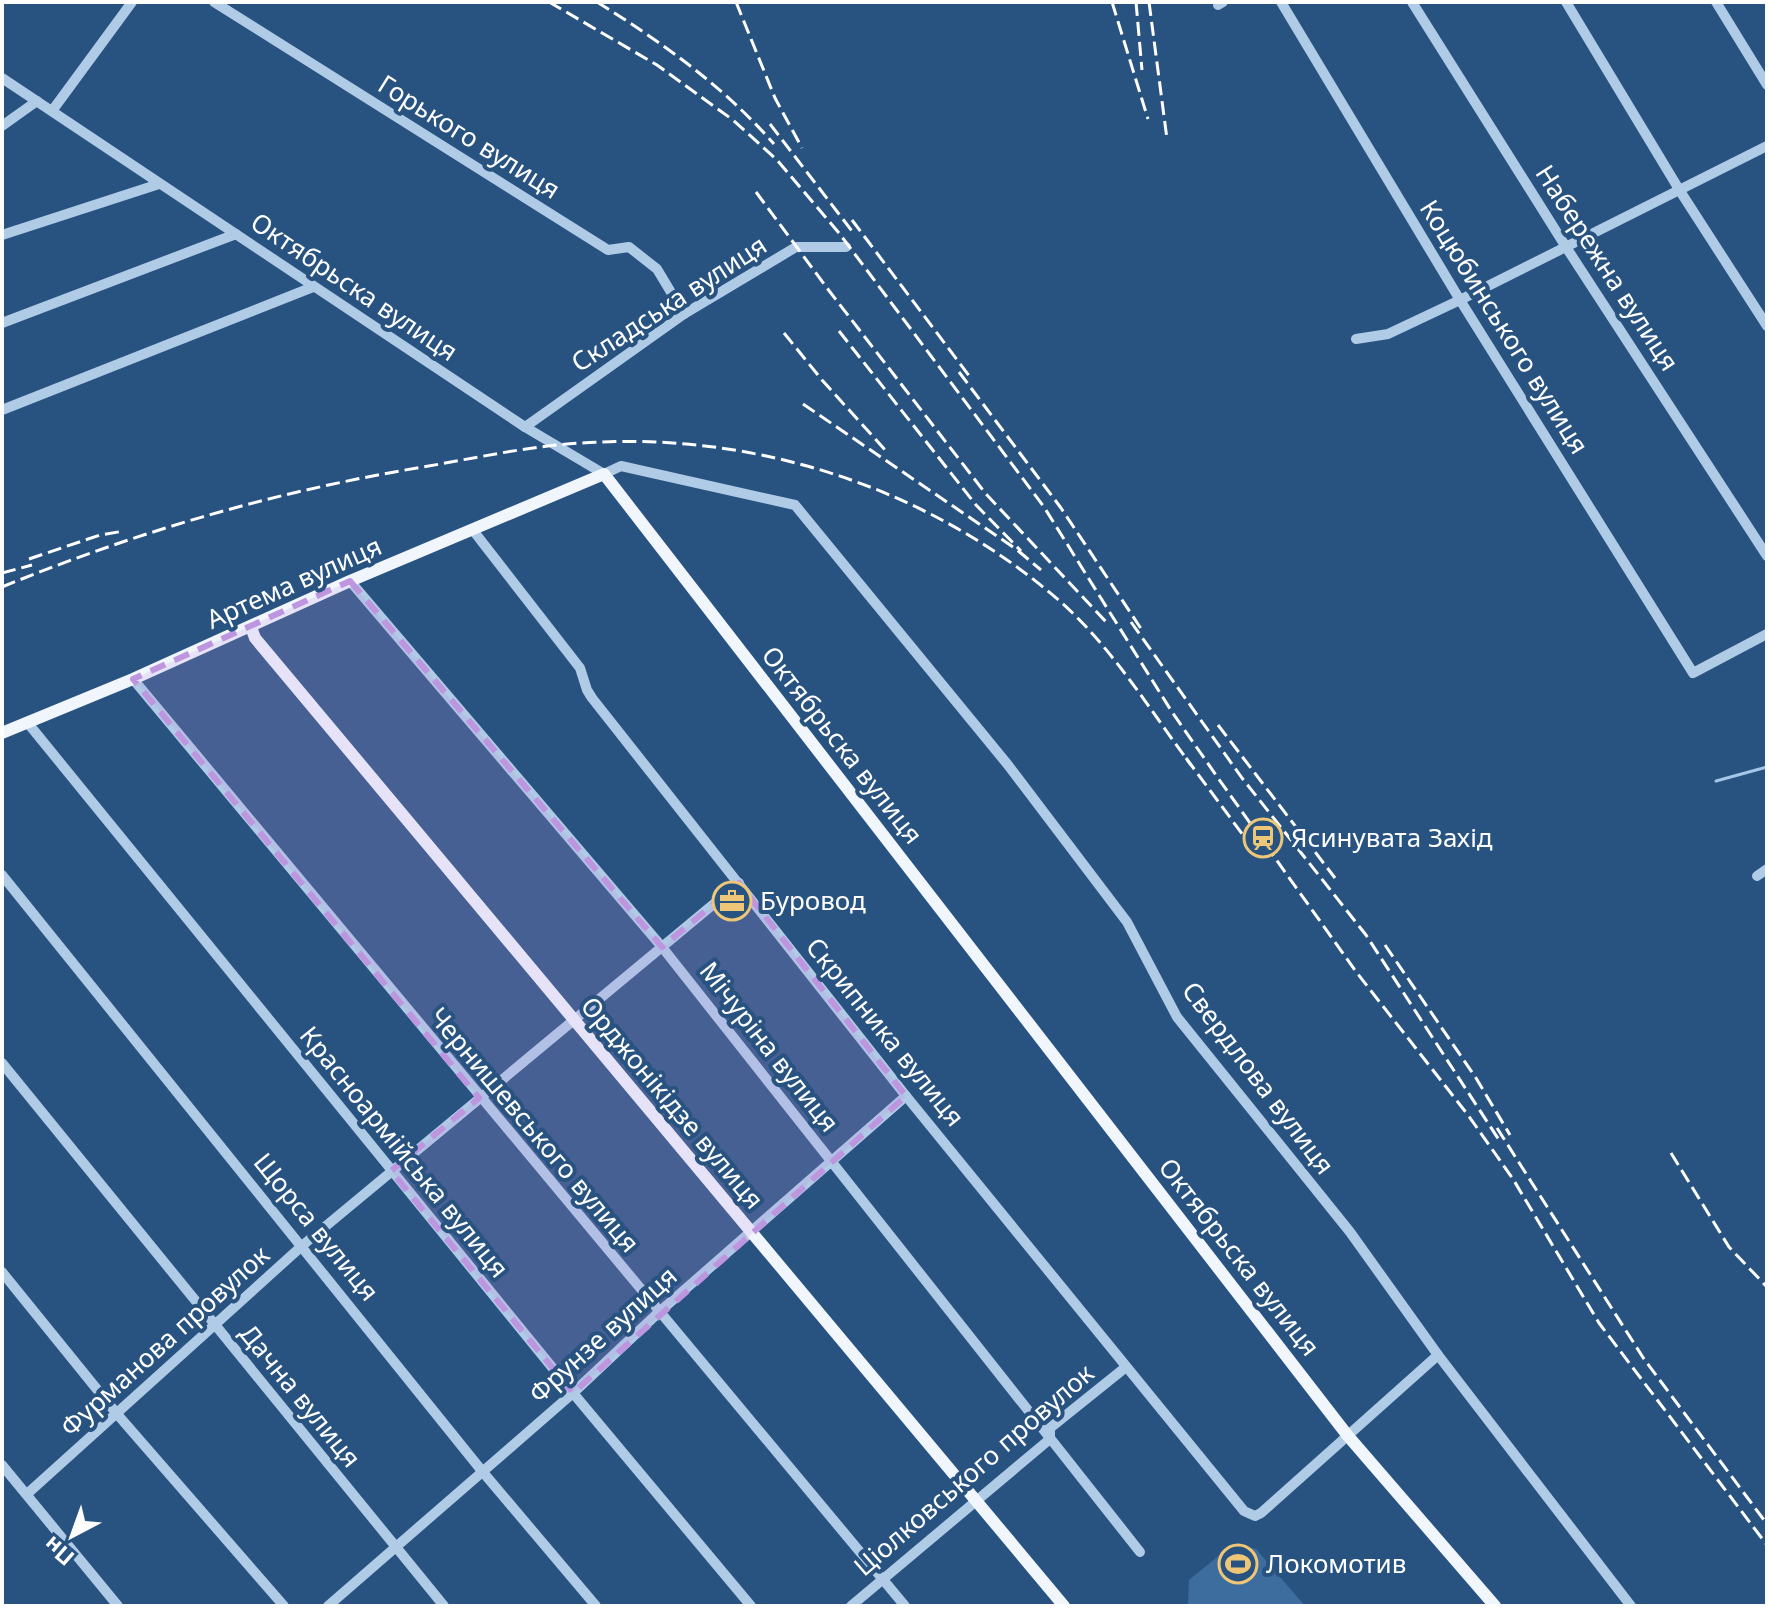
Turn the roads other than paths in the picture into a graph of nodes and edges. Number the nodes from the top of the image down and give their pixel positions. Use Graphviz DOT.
graph roads {
  1 [pos="132,2"];
  2 [pos="214,2"];
  3 [pos="1281,2"];
  4 [pos="1412,2"];
  5 [pos="1566,2"];
  6 [pos="1716,2"];
  7 [pos="2,78"];
  8 [pos="1767,85"];
  9 [pos="37,101"];
  10 [pos="52,111"];
  11 [pos="2,126"];
  12 [pos="1767,146"];
  13 [pos="159,184"];
  14 [pos="1680,191"];
  15 [pos="236,234"];
  16 [pos="2,235"];
  17 [pos="846,247"];
  18 [pos="1566,247"];
  19 [pos="313,287"];
  20 [pos="1460,300"];
  21 [pos="684,314"];
  22 [pos="2,323"];
  23 [pos="1767,326"];
  24 [pos="1356,339"];
  25 [pos="2,410"];
  26 [pos="525,427"];
  27 [pos="604,474"];
  28 [pos="472,529"];
  29 [pos="1767,556"];
  30 [pos="350,581"];
  31 [pos="251,627"];
  32 [pos="1767,634"];
  33 [pos="133,679"];
  34 [pos="27,722"];
  35 [pos="2,733"];
  36 [pos="1767,869"];
  37 [pos="2,875"];
  38 [pos="1757,876"];
  39 [pos="739,883"];
  40 [pos="662,947"];
  41 [pos="574,1020"];
  42 [pos="2,1063"];
  43 [pos="906,1096"];
  44 [pos="479,1098"];
  45 [pos="830,1161"];
  46 [pos="391,1171"];
  47 [pos="752,1232"];
  48 [pos="303,1245"];
  49 [pos="2,1272"];
  50 [pos="658,1313"];
  51 [pos="215,1326"];
  52 [pos="1438,1355"];
  53 [pos="1126,1367"];
  54 [pos="573,1393"];
  55 [pos="117,1414"];
  56 [pos="1348,1436"];
  57 [pos="1050,1439"];
  58 [pos="2,1465"];
  59 [pos="482,1471"];
  60 [pos="27,1494"];
  61 [pos="976,1501"];
  62 [pos="395,1546"];
  63 [pos="1140,1552"];
  64 [pos="883,1580"];
  65 [pos="118,1606"];
  66 [pos="284,1606"];
  67 [pos="328,1606"];
  68 [pos="444,1606"];
  69 [pos="596,1606"];
  70 [pos="751,1606"];
  71 [pos="851,1606"];
  72 [pos="905,1606"];
  73 [pos="1064,1606"];
  74 [pos="1495,1606"];
  75 [pos="1631,1606"];
  1 -- 10 [label="street"];
  2 -- 21 [label="street, Горького вулиця"];
  3 -- 20 [label="street, Коцюбинського вулиця"];
  4 -- 18 [label="street, Набережна вулиця"];
  5 -- 14 [label="street"];
  6 -- 8 [label="street"];
  7 -- 9 [label="street, Октябрьска вулиця"];
  9 -- 10 [label="street, Октябрьска вулиця"];
  9 -- 11 [label="street"];
  10 -- 13 [label="street, Октябрьска вулиця"];
  12 -- 14 [label="street"];
  13 -- 15 [label="street, Октябрьска вулиця"];
  13 -- 16 [label="street"];
  14 -- 18 [label="street"];
  14 -- 23 [label="street"];
  15 -- 19 [label="street, Октябрьска вулиця"];
  15 -- 22 [label="street"];
  17 -- 21 [label="street, Складська вулиця"];
  18 -- 20 [label="street"];
  18 -- 29 [label="street, Набережна вулиця"];
  19 -- 25 [label="street"];
  19 -- 26 [label="street, Октябрьска вулиця"];
  20 -- 24 [label="street"];
  20 -- 32 [label="street, Коцюбинського вулиця"];
  21 -- 26 [label="street, Складська вулиця"];
  26 -- 27 [label="street, Октябрьска вулиця"];
  27 -- 28 [label="main road, Артема вулиця"];
  27 -- 52 [label="street, Свердлова вулиця"];
  27 -- 56 [label="main road, Октябрьска вулиця"];
  28 -- 30 [label="main road, Артема вулиця"];
  28 -- 39 [label="street, Скрипника вулиця"];
  30 -- 31 [label="main road, Артема вулиця"];
  30 -- 40 [label="street, Мічуріна вулиця"];
  31 -- 33 [label="main road, Артема вулиця"];
  31 -- 41 [label="main road, Орджонікідзе вулиця"];
  33 -- 34 [label="main road, Артема вулиця"];
  33 -- 44 [label="street, Чернишевського вулиця"];
  34 -- 35 [label="main road, Артема вулиця"];
  34 -- 46 [label="street, Красноармійська вулиця"];
  36 -- 38 [label="street"];
  37 -- 48 [label="street, Щорса вулиця"];
  39 -- 40 [label="street, Фурманова провулок"];
  39 -- 43 [label="street, Скрипника вулиця"];
  40 -- 41 [label="street, Фурманова провулок"];
  40 -- 45 [label="street, Мічуріна вулиця"];
  41 -- 44 [label="street, Фурманова провулок"];
  41 -- 47 [label="main road, Орджонікідзе вулиця"];
  42 -- 51 [label="street, Дачна вулиця"];
  43 -- 45 [label="street, Фрунзе вулиця"];
  43 -- 53 [label="street, Скрипника вулиця"];
  44 -- 46 [label="street, Фурманова провулок"];
  44 -- 50 [label="street, Чернишевського вулиця"];
  45 -- 47 [label="street, Фрунзе вулиця"];
  45 -- 57 [label="street, Мічуріна вулиця"];
  46 -- 48 [label="street, Фурманова провулок"];
  46 -- 54 [label="street, Красноармійська вулиця"];
  47 -- 50 [label="street, Фрунзе вулиця"];
  47 -- 61 [label="main road, Орджонікідзе вулиця"];
  48 -- 51 [label="street, Фурманова провулок"];
  48 -- 59 [label="street, Щорса вулиця"];
  49 -- 55 [label="street"];
  50 -- 54 [label="street, Фрунзе вулиця"];
  50 -- 64 [label="street, Чернишевського вулиця"];
  51 -- 55 [label="street, Фурманова провулок"];
  51 -- 62 [label="street, Дачна вулиця"];
  52 -- 56 [label="street"];
  52 -- 75 [label="street, Свердлова вулиця"];
  53 -- 56 [label="street, Скрипника вулиця"];
  53 -- 57 [label="street, Ціолковського провулок"];
  54 -- 59 [label="street, Фрунзе вулиця"];
  54 -- 70 [label="street, Красноармійська вулиця"];
  55 -- 60 [label="street, Фурманова провулок"];
  55 -- 66 [label="street"];
  56 -- 74 [label="main road, Октябрьска вулиця"];
  57 -- 61 [label="street, Ціолковського провулок"];
  57 -- 63 [label="street, Мічуріна вулиця"];
  58 -- 60 [label="street"];
  59 -- 62 [label="street, Фрунзе вулиця"];
  59 -- 69 [label="street, Щорса вулиця"];
  60 -- 65 [label="street"];
  61 -- 64 [label="street, Ціолковського провулок"];
  61 -- 73 [label="main road, Орджонікідзе вулиця"];
  62 -- 67 [label="street, Фрунзе вулиця"];
  62 -- 68 [label="street, Дачна вулиця"];
  64 -- 71 [label="street, Ціолковського провулок"];
  64 -- 72 [label="street, Чернишевського вулиця"];
}
